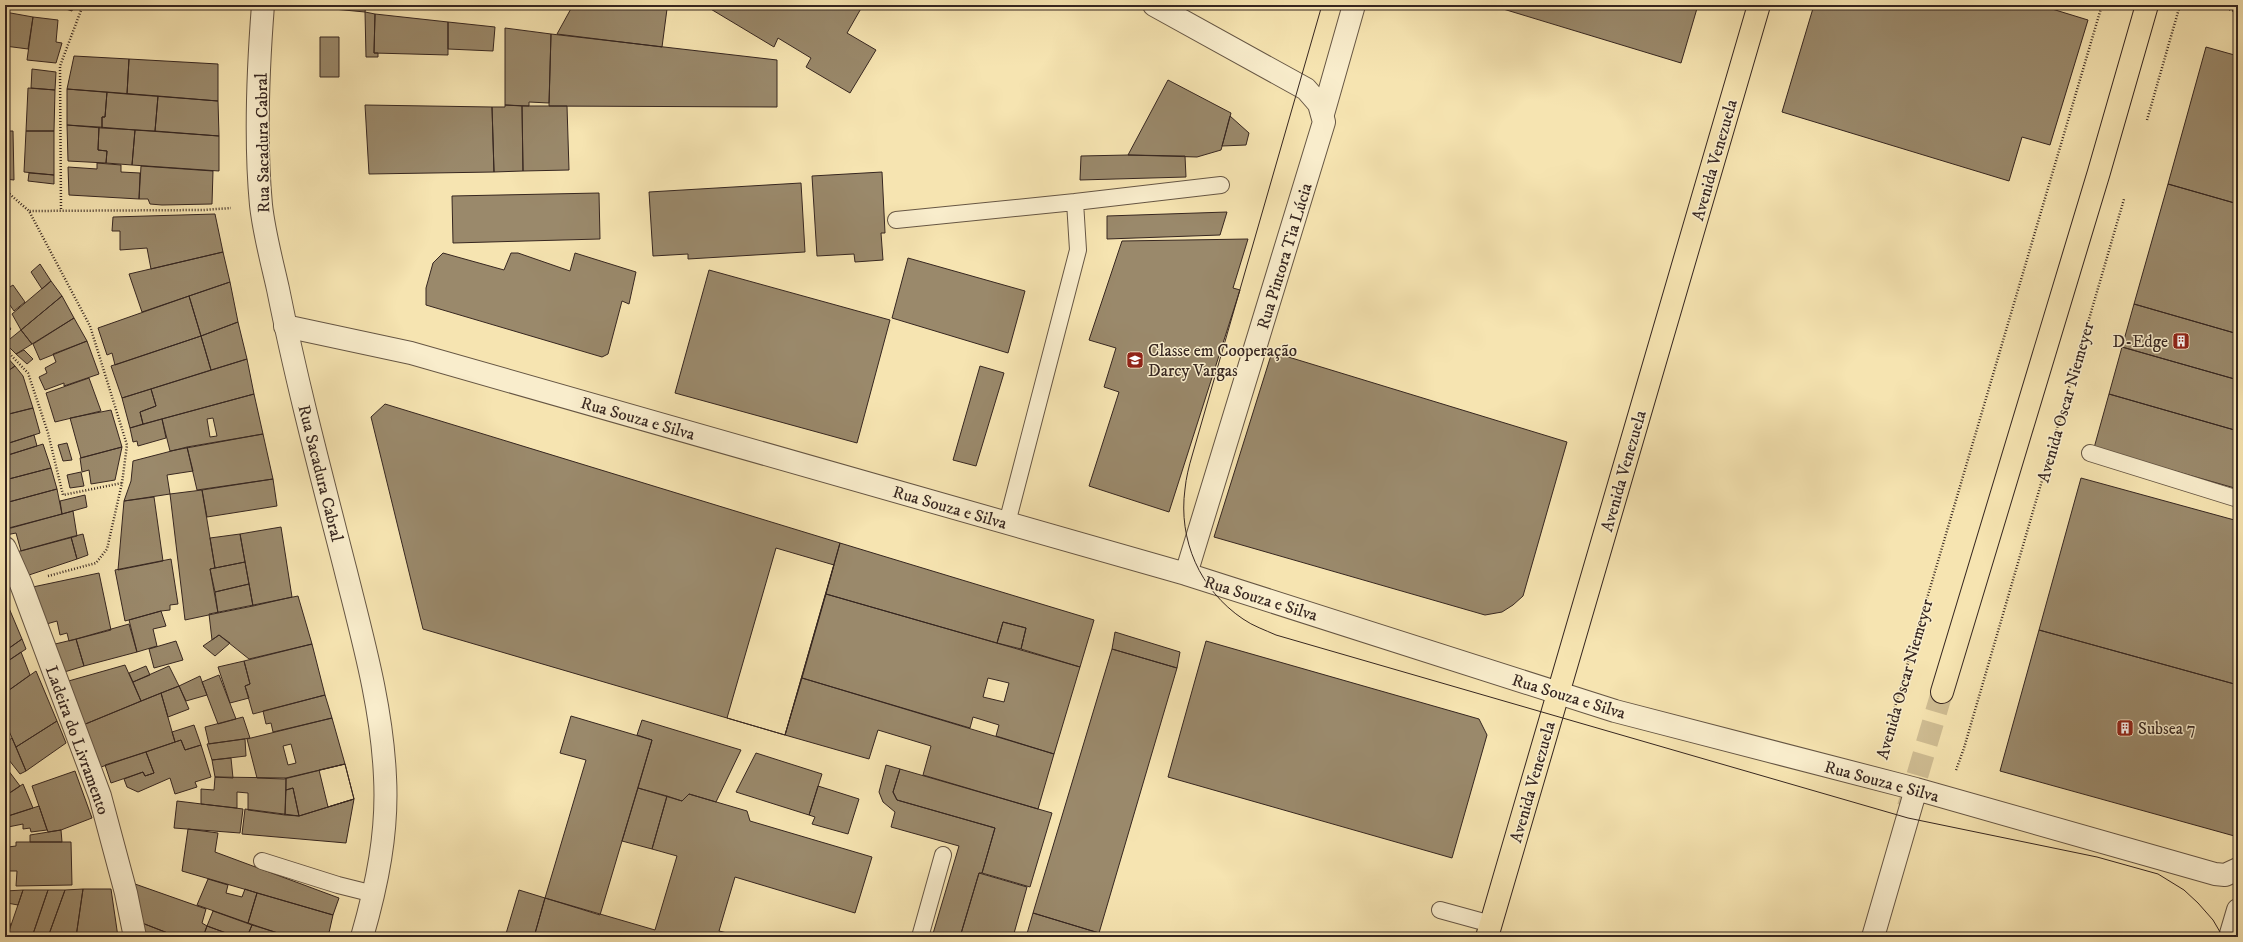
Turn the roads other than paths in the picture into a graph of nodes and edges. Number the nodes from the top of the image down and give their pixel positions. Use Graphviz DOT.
graph roads {
  1 [pos="264,5"];
  2 [pos="1154,5"];
  3 [pos="1354,5"];
  4 [pos="1759,5"];
  5 [pos="2147,5"];
  6 [pos="1323,114"];
  7 [pos="1221,185"];
  8 [pos="1075,202"];
  9 [pos="896,220"];
  10 [pos="285,326"];
  11 [pos="2090,453"];
  12 [pos="2238,499"];
  13 [pos="1007,524"];
  14 [pos="5,548"];
  15 [pos="1186,574"];
  16 [pos="1942,692"];
  17 [pos="1558,693"];
  18 [pos="1916,790"];
  19 [pos="943,855"];
  20 [pos="262,861"];
  21 [pos="2236,871"];
  22 [pos="374,894"];
  23 [pos="1440,910"];
  24 [pos="2238,910"];
  25 [pos="1489,931"];
  26 [pos="136,937"];
  27 [pos="362,937"];
  28 [pos="920,937"];
  29 [pos="1873,937"];
  30 [pos="2230,937"];
  1 -- 10 [label="street, Rua Sacadura Cabral"];
  2 -- 6 [label="street"];
  3 -- 6 [label="street, Rua Pintora Tia Lúcia"];
  4 -- 17 [label="main road, Avenida Venezuela"];
  5 -- 16 [label="main road, Avenida Oscar Niemeyer"];
  6 -- 15 [label="street, Rua Pintora Tia Lúcia"];
  7 -- 8 [label="lane"];
  8 -- 9 [label="lane"];
  8 -- 13 [label="lane"];
  10 -- 13 [label="street, Rua Souza e Silva"];
  10 -- 22 [label="street, Rua Sacadura Cabral"];
  11 -- 12 [label="lane"];
  13 -- 15 [label="street, Rua Souza e Silva"];
  14 -- 26 [label="street, Ladeira do Livramento"];
  15 -- 17 [label="street, Rua Souza e Silva"];
  17 -- 18 [label="street, Rua Souza e Silva"];
  17 -- 25 [label="main road, Avenida Venezuela"];
  18 -- 21 [label="street, Rua Souza e Silva"];
  18 -- 29 [label="street"];
  19 -- 28 [label="lane"];
  20 -- 22 [label="lane"];
  22 -- 27 [label="street, Rua Sacadura Cabral"];
  23 -- 25 [label="lane"];
  24 -- 30 [label="street"];
}
